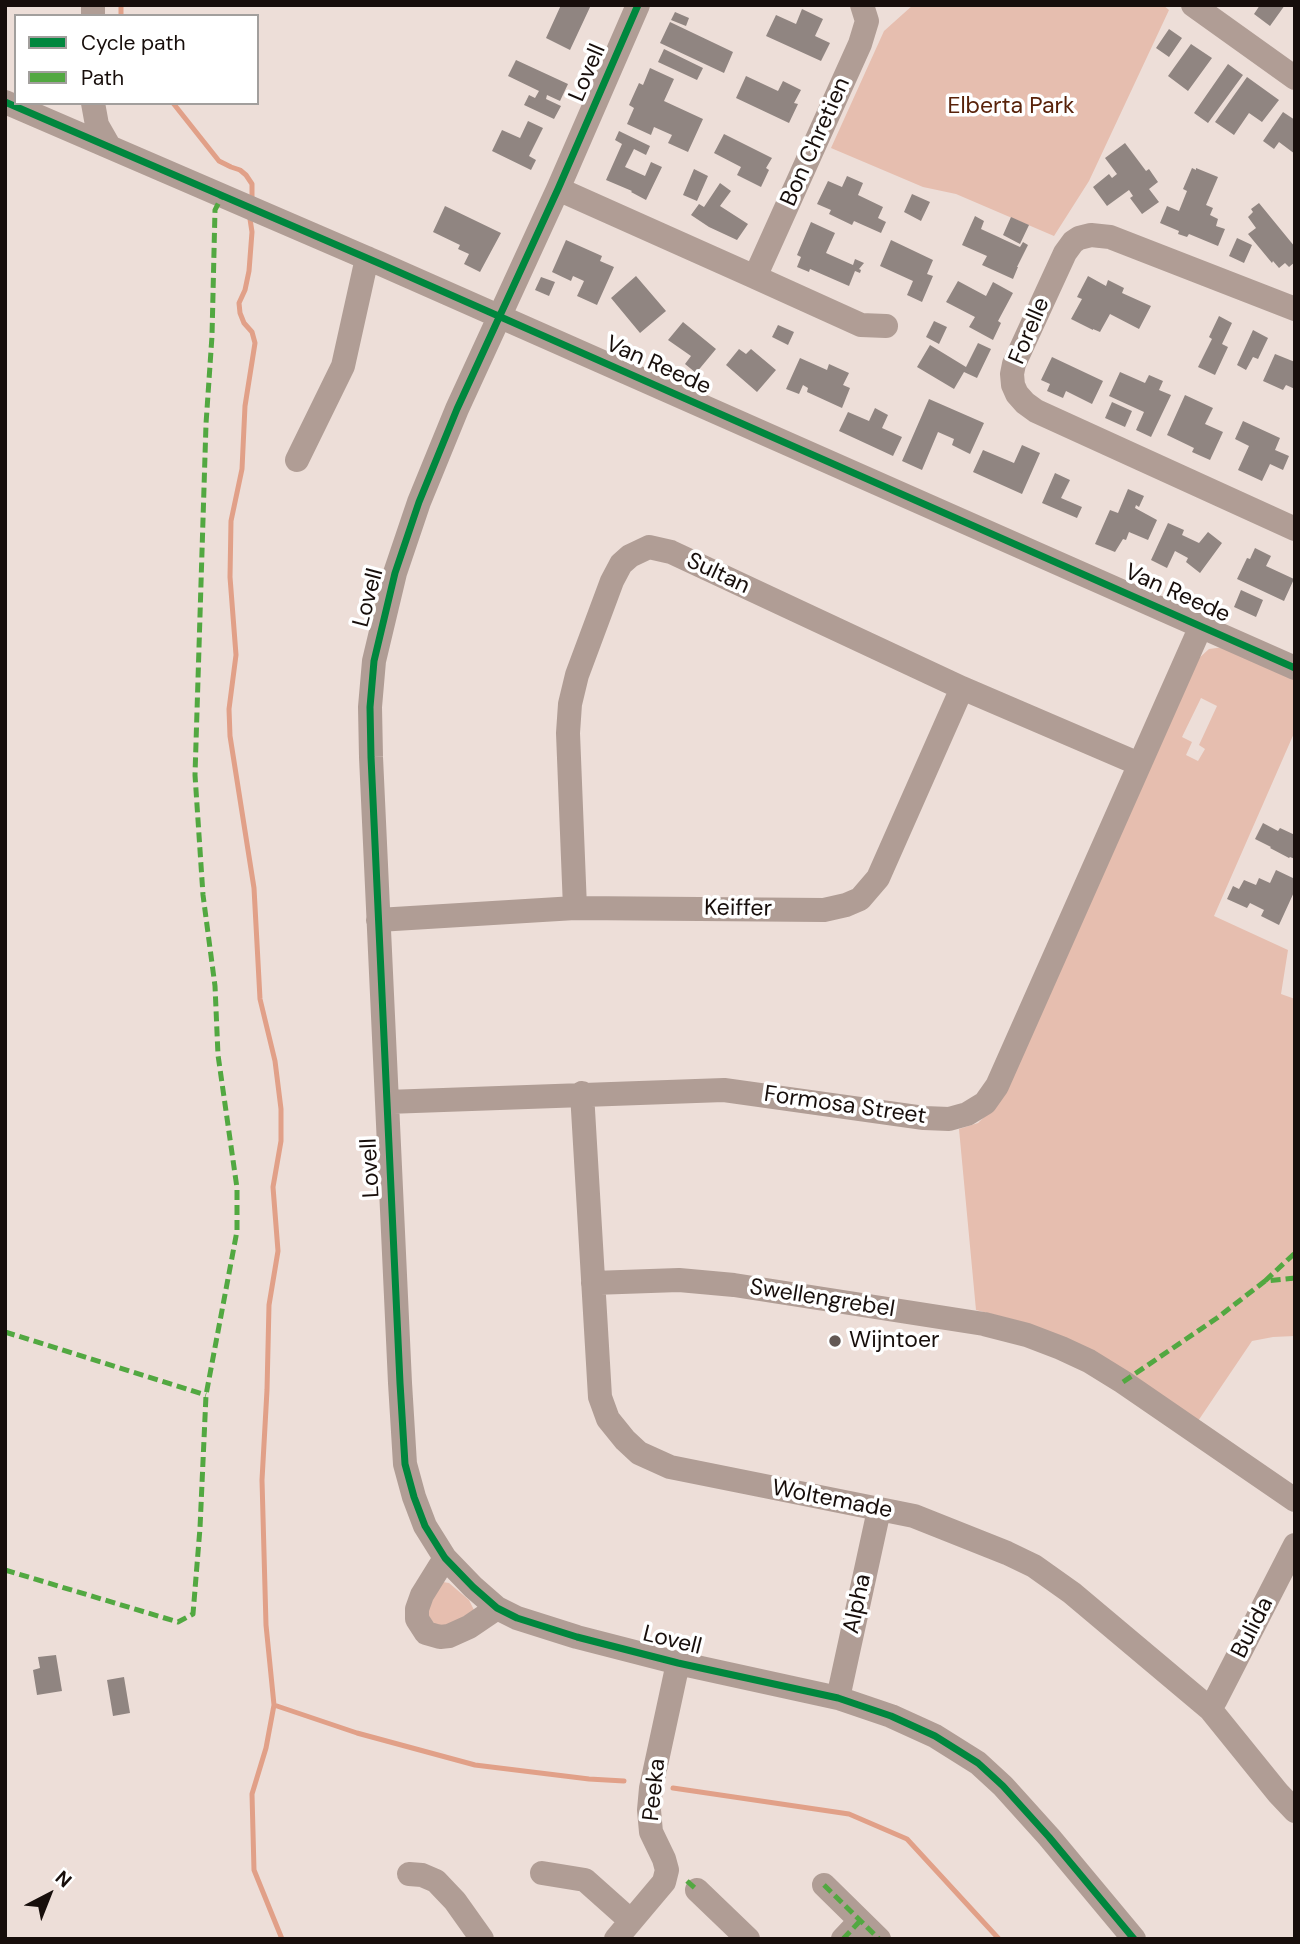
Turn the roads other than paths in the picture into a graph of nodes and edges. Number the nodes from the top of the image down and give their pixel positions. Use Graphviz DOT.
graph roads {
  1 [pos="638,5"];
  2 [pos="862,5"];
  3 [pos="1193,5"];
  4 [pos="1295,78"];
  5 [pos="5,102"];
  6 [pos="93,105"];
  7 [pos="109,146"];
  8 [pos="558,189"];
  9 [pos="367,258"];
  10 [pos="755,277"];
  11 [pos="1295,309"];
  12 [pos="499,317"];
  13 [pos="886,326"];
  14 [pos="298,460"];
  15 [pos="1295,529"];
  16 [pos="1201,626"];
  17 [pos="1295,668"];
  18 [pos="962,688"];
  19 [pos="1139,764"];
  20 [pos="575,908"];
  21 [pos="378,920"];
  22 [pos="582,1093"];
  23 [pos="387,1102"];
  24 [pos="593,1283"];
  25 [pos="1295,1500"];
  26 [pos="879,1510"];
  27 [pos="1295,1545"];
  28 [pos="446,1558"];
  29 [pos="497,1608"];
  30 [pos="678,1663"];
  31 [pos="838,1698"];
  32 [pos="1210,1709"];
  33 [pos="1295,1811"];
  34 [pos="664,1859"];
  35 [pos="542,1873"];
  36 [pos="409,1874"];
  37 [pos="824,1885"];
  38 [pos="860,1921"];
  39 [pos="623,1930"];
  40 [pos="482,1939"];
  41 [pos="748,1939"];
  42 [pos="843,1939"];
  43 [pos="879,1939"];
  44 [pos="1134,1939"];
  1 -- 8 [label="street, Lovell"];
  2 -- 10 [label="street, Bon Chretien"];
  3 -- 4 [label="street"];
  5 -- 7 [label="street, Van Reede"];
  6 -- 7 [label="street"];
  7 -- 9 [label="street, Van Reede"];
  8 -- 10 [label="street"];
  8 -- 12 [label="street, Lovell"];
  9 -- 12 [label="street, Van Reede"];
  9 -- 14 [label="street"];
  10 -- 13 [label="street"];
  11 -- 15 [label="street, Forelle"];
  12 -- 16 [label="street, Van Reede"];
  12 -- 21 [label="street, Lovell"];
  16 -- 17 [label="street, Van Reede"];
  16 -- 19 [label="street, Formosa Street"];
  18 -- 19 [label="street, Sultan"];
  18 -- 20 [label="street, Keiffer"];
  18 -- 20 [label="street, Sultan"];
  19 -- 22 [label="street, Formosa Street"];
  20 -- 21 [label="street, Keiffer"];
  21 -- 23 [label="street, Lovell"];
  22 -- 23 [label="street, Formosa Street"];
  22 -- 24 [label="street, Woltemade"];
  23 -- 28 [label="street, Lovell"];
  24 -- 25 [label="street, Swellengrebel"];
  24 -- 26 [label="street, Woltemade"];
  26 -- 31 [label="street, Alpha"];
  26 -- 32 [label="street, Woltemade"];
  27 -- 32 [label="street, Bulida"];
  28 -- 29 [label="street, Lovell"];
  28 -- 29 [label="street"];
  29 -- 30 [label="street, Lovell"];
  30 -- 31 [label="street, Lovell"];
  30 -- 34 [label="street, Peeka"];
  31 -- 44 [label="street, Lovell"];
  32 -- 33 [label="street, Woltemade"];
  34 -- 39 [label="street"];
  34 -- 41 [label="street"];
  35 -- 39 [label="street"];
  36 -- 40 [label="street"];
  37 -- 38 [label="street"];
  38 -- 42 [label="street"];
  38 -- 43 [label="street"];
}
